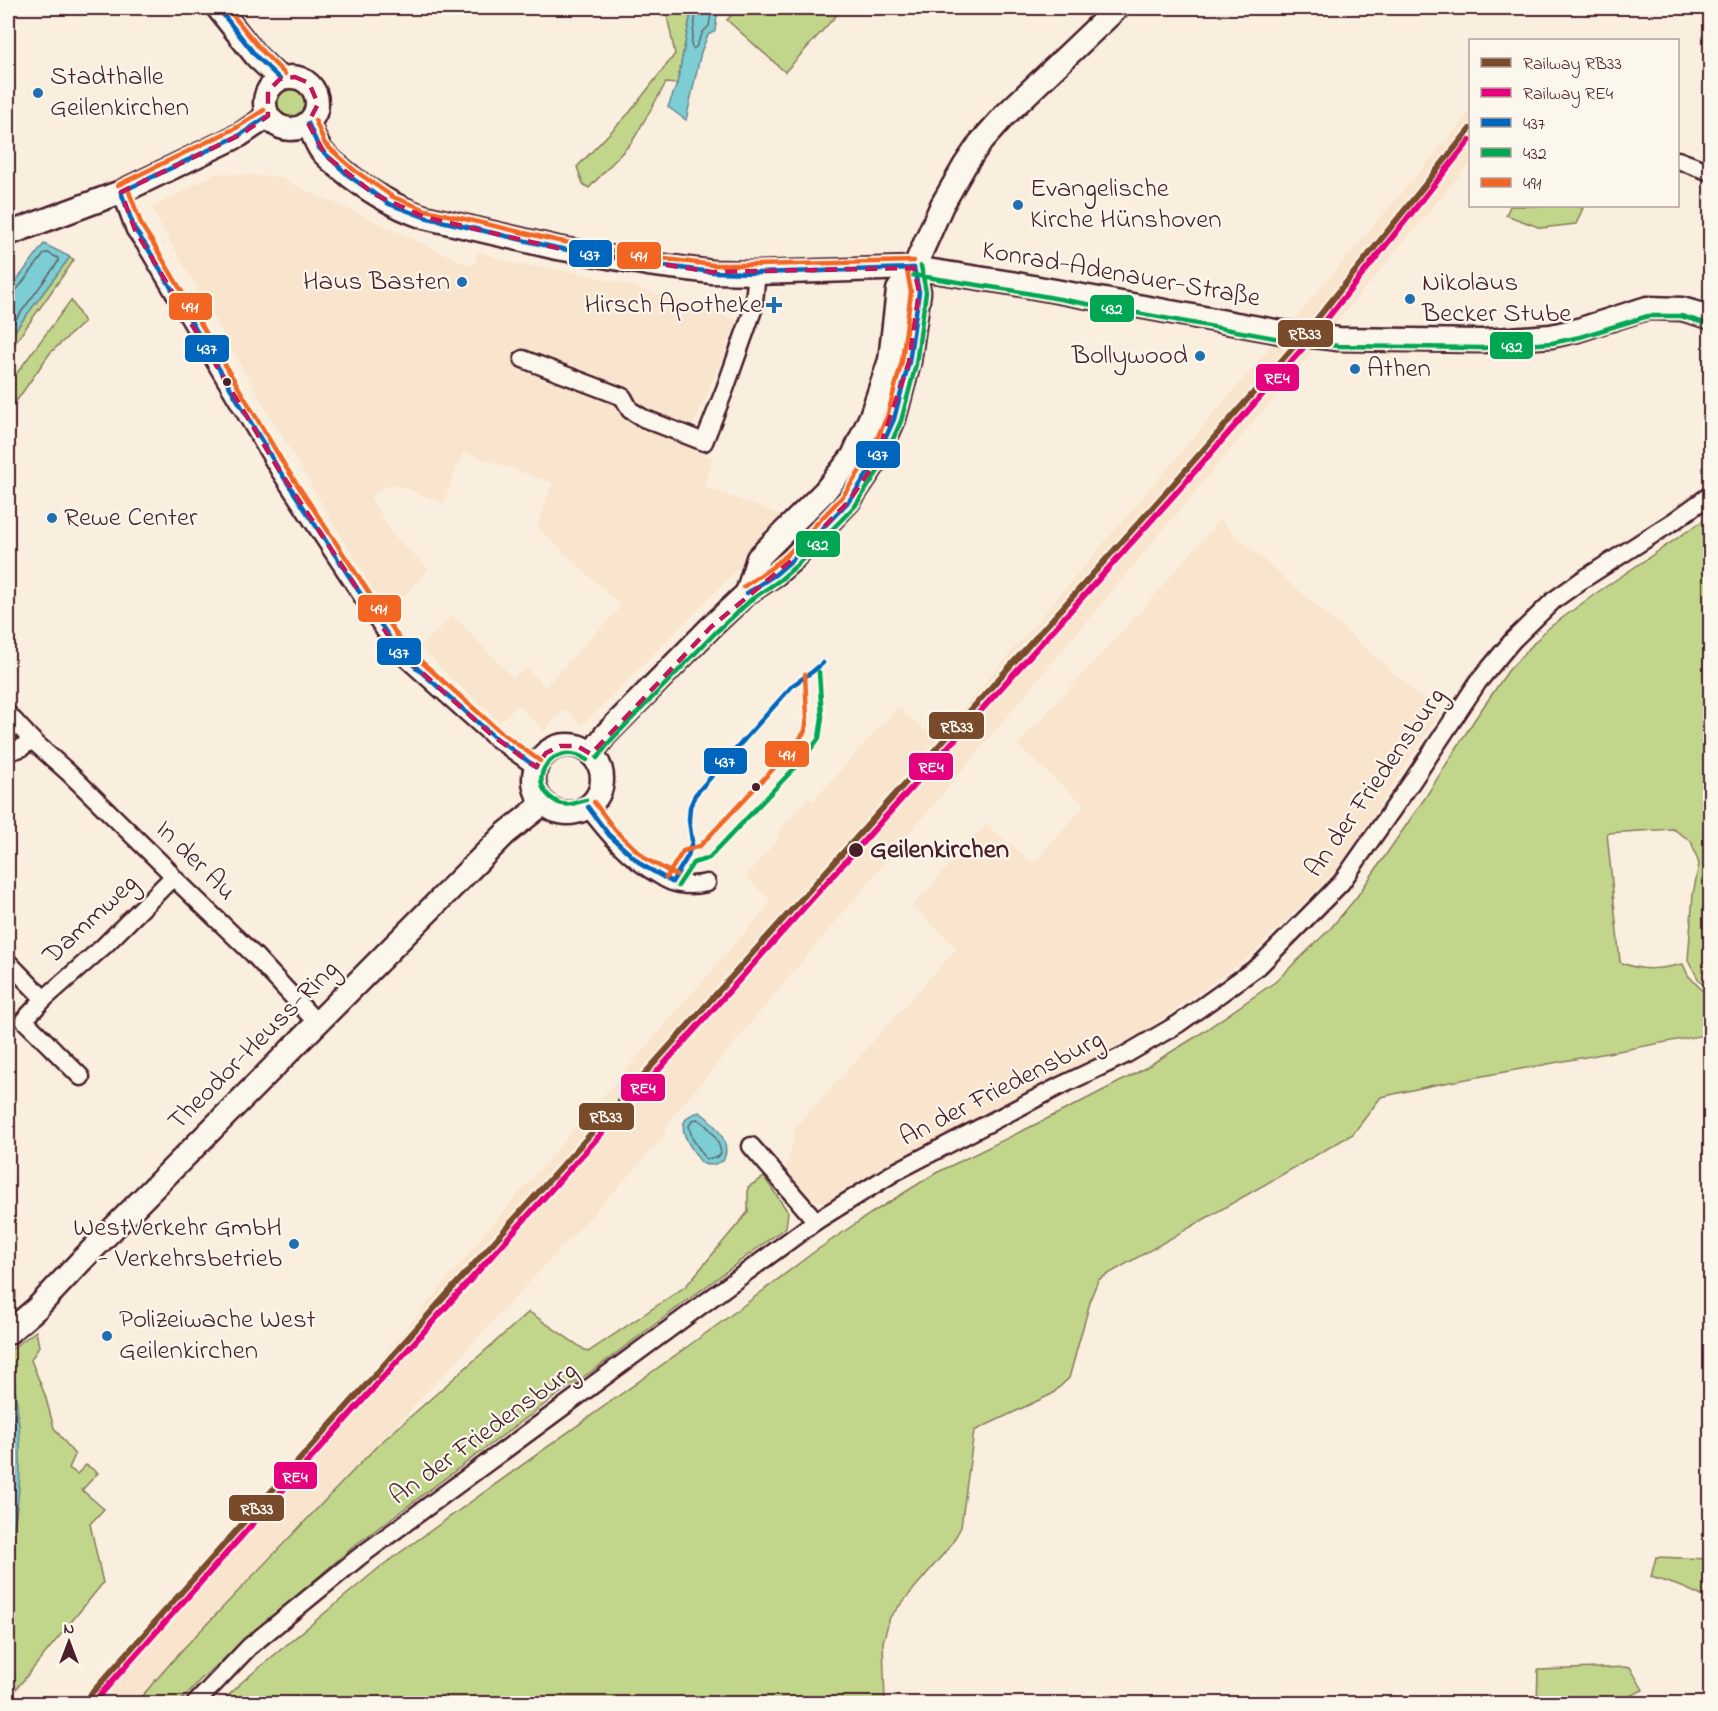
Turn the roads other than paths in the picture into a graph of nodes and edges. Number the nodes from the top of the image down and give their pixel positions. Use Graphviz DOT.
graph roads {
  1 [pos="218,8"];
  2 [pos="1117,8"];
  3 [pos="280,79"];
  4 [pos="268,116"];
  5 [pos="308,123"];
  6 [pos="1679,161"];
  7 [pos="1710,172"];
  8 [pos="121,192"];
  9 [pos="8,234"];
  10 [pos="914,268"];
  11 [pos="756,273"];
  12 [pos="1710,317"];
  13 [pos="523,359"];
  14 [pos="1710,495"];
  15 [pos="8,714"];
  16 [pos="32,740"];
  17 [pos="8,752"];
  18 [pos="591,754"];
  19 [pos="536,767"];
  20 [pos="544,803"];
  21 [pos="588,807"];
  22 [pos="173,877"];
  23 [pos="707,883"];
  24 [pos="8,962"];
  25 [pos="44,999"];
  26 [pos="317,1023"];
  27 [pos="81,1077"];
  28 [pos="751,1146"];
  29 [pos="816,1221"];
  30 [pos="15,1326"];
  31 [pos="195,1704"];
  1 -- 3 [label="main road"];
  2 -- 10 [label="main road"];
  3 -- 4 [label="main road"];
  3 -- 5 [label="main road"];
  4 -- 5 [label="main road"];
  4 -- 8 [label="main road"];
  5 -- 11 [label="main road, Konrad-Adenauer-Straße"];
  6 -- 7 [label="street"];
  8 -- 9 [label="main road"];
  8 -- 19 [label="street"];
  10 -- 11 [label="main road, Konrad-Adenauer-Straße"];
  10 -- 12 [label="main road, Konrad-Adenauer-Straße"];
  10 -- 18 [label="main road"];
  11 -- 13 [label="street"];
  14 -- 29 [label="street, An der Friedensburg"];
  15 -- 16 [label="street, In der Au"];
  16 -- 17 [label="street"];
  16 -- 22 [label="street, In der Au"];
  18 -- 19 [label="main road"];
  18 -- 21 [label="main road"];
  19 -- 20 [label="main road"];
  20 -- 21 [label="main road"];
  20 -- 26 [label="main road, Theodor-Heuss-Ring"];
  21 -- 23 [label="street"];
  22 -- 25 [label="street, Dammweg"];
  22 -- 26 [label="street, In der Au"];
  24 -- 25 [label="street, Dammweg"];
  25 -- 27 [label="street, Dammweg"];
  26 -- 30 [label="main road, Theodor-Heuss-Ring"];
  28 -- 29 [label="street"];
  29 -- 31 [label="street, An der Friedensburg"];
}
